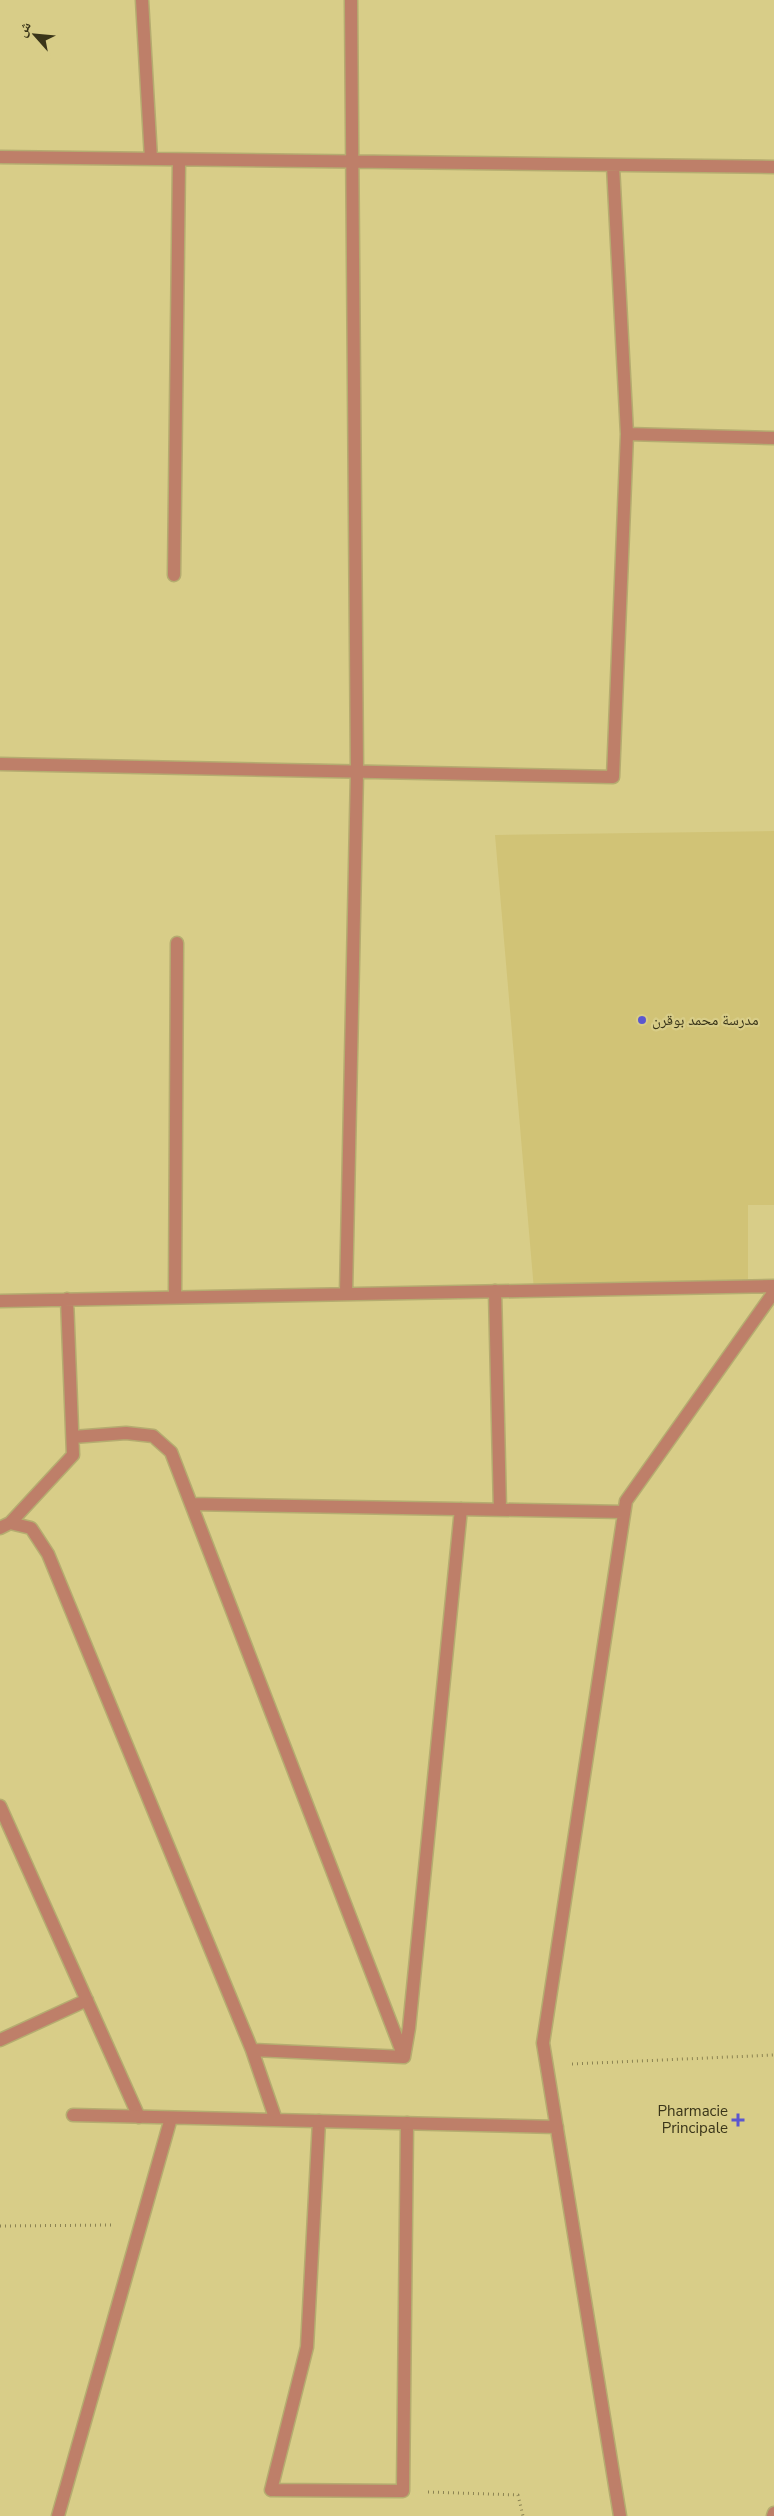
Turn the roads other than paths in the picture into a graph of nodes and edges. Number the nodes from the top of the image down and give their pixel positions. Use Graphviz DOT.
graph roads {
  1 [pos="142,0"];
  2 [pos="351,0"];
  3 [pos="0,157"];
  4 [pos="151,159"];
  5 [pos="179,161"];
  6 [pos="351,162"];
  7 [pos="613,166"];
  8 [pos="774,167"];
  9 [pos="627,434"];
  10 [pos="774,438"];
  11 [pos="174,575"];
  12 [pos="0,764"];
  13 [pos="357,772"];
  14 [pos="176,943"];
  15 [pos="774,1286"];
  16 [pos="496,1291"];
  17 [pos="774,1292"];
  18 [pos="346,1294"];
  19 [pos="175,1297"];
  20 [pos="66,1299"];
  21 [pos="0,1301"];
  22 [pos="73,1437"];
  23 [pos="190,1504"];
  24 [pos="461,1509"];
  25 [pos="500,1510"];
  26 [pos="624,1512"];
  27 [pos="5,1526"];
  28 [pos="0,1806"];
  29 [pos="87,2000"];
  30 [pos="0,2040"];
  31 [pos="252,2050"];
  32 [pos="404,2057"];
  33 [pos="74,2115"];
  34 [pos="139,2117"];
  35 [pos="171,2118"];
  36 [pos="276,2120"];
  37 [pos="319,2122"];
  38 [pos="407,2123"];
  39 [pos="556,2127"];
  40 [pos="58,2516"];
  41 [pos="620,2516"];
  1 -- 4 [label="street"];
  2 -- 6 [label="street"];
  3 -- 4 [label="street"];
  4 -- 5 [label="street"];
  5 -- 6 [label="street"];
  5 -- 11 [label="street"];
  6 -- 7 [label="street"];
  6 -- 13 [label="street"];
  7 -- 8 [label="street"];
  7 -- 9 [label="street"];
  9 -- 10 [label="street"];
  9 -- 13 [label="street"];
  12 -- 13 [label="street"];
  13 -- 18 [label="street"];
  14 -- 19 [label="street"];
  15 -- 16 [label="street"];
  16 -- 18 [label="street"];
  16 -- 25 [label="street"];
  17 -- 26 [label="street"];
  18 -- 19 [label="street"];
  19 -- 20 [label="street"];
  20 -- 21 [label="street"];
  20 -- 22 [label="street"];
  22 -- 23 [label="street"];
  22 -- 27 [label="street"];
  23 -- 24 [label="street"];
  23 -- 32 [label="street"];
  24 -- 25 [label="street"];
  24 -- 32 [label="street"];
  25 -- 26 [label="street"];
  26 -- 39 [label="street"];
  27 -- 31 [label="street"];
  28 -- 29 [label="street"];
  29 -- 30 [label="street"];
  29 -- 34 [label="street"];
  31 -- 32 [label="street"];
  31 -- 36 [label="street"];
  33 -- 34 [label="street"];
  34 -- 35 [label="street"];
  35 -- 36 [label="street"];
  35 -- 40 [label="street"];
  36 -- 37 [label="street"];
  37 -- 38 [label="street"];
  37 -- 38 [label="street"];
  38 -- 39 [label="street"];
  39 -- 41 [label="street"];
}
